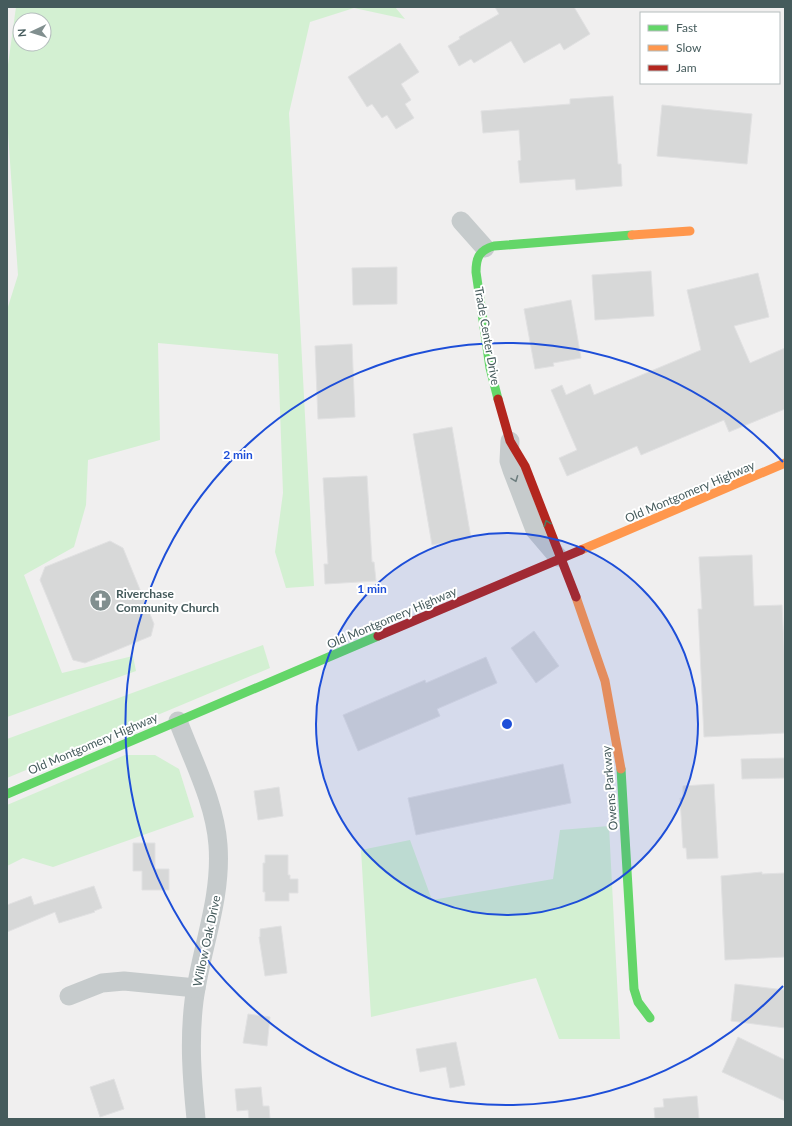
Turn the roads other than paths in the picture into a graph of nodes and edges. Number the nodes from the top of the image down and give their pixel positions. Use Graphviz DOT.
graph roads {
  1 [pos="461,221"];
  2 [pos="690,231"];
  3 [pos="485,248"];
  4 [pos="510,441"];
  5 [pos="785,464"];
  6 [pos="560,560"];
  7 [pos="178,722"];
  8 [pos="7,794"];
  9 [pos="196,988"];
  10 [pos="69,996"];
  11 [pos="650,1018"];
  12 [pos="196,1119"];
  1 -- 3 [label="street"];
  2 -- 3 [label="street"];
  3 -- 4 [label="street, Trade Center Drive"];
  4 -- 6 [label="street"];
  5 -- 6 [label="street, Old Montgomery Highway"];
  6 -- 7 [label="street, Old Montgomery Highway"];
  6 -- 11 [label="street, Owens Parkway"];
  7 -- 8 [label="street, Old Montgomery Highway"];
  7 -- 9 [label="street, Willow Oak Drive"];
  9 -- 10 [label="street"];
  9 -- 12 [label="street, Willow Oak Drive"];
}
